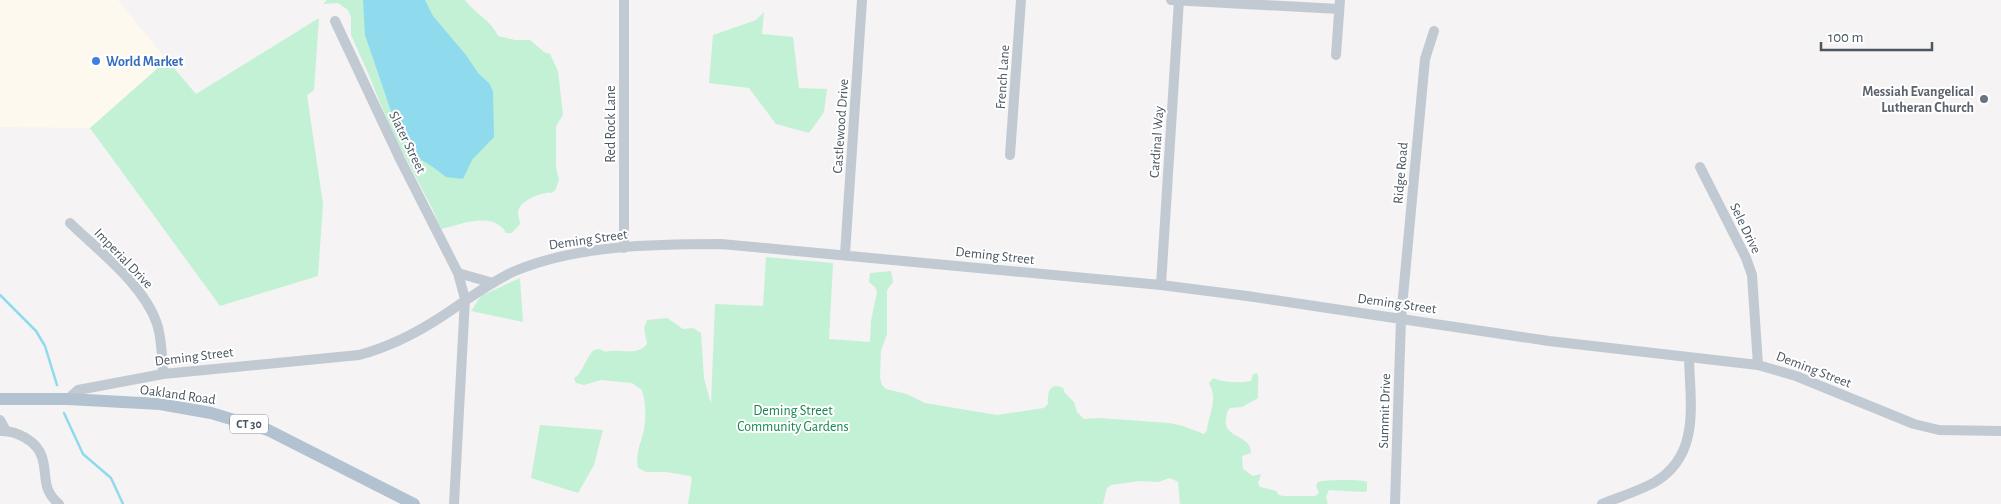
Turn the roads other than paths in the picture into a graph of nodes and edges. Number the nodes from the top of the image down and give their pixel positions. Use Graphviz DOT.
graph roads {
  1 [pos="624,0"];
  2 [pos="862,0"];
  3 [pos="1021,0"];
  4 [pos="1171,0"];
  5 [pos="1179,0"];
  6 [pos="1339,5"];
  7 [pos="335,21"];
  8 [pos="1434,31"];
  9 [pos="1336,55"];
  10 [pos="1010,155"];
  11 [pos="1700,167"];
  12 [pos="70,223"];
  13 [pos="624,248"];
  14 [pos="845,254"];
  15 [pos="458,273"];
  16 [pos="493,282"];
  17 [pos="1161,285"];
  18 [pos="465,299"];
  19 [pos="1401,318"];
  20 [pos="1689,358"];
  21 [pos="1758,365"];
  22 [pos="163,374"];
  23 [pos="0,399"];
  24 [pos="68,399"];
  25 [pos="0,420"];
  26 [pos="3,431"];
  27 [pos="2001,431"];
  28 [pos="59,504"];
  29 [pos="414,504"];
  30 [pos="454,504"];
  31 [pos="1395,504"];
  32 [pos="1602,504"];
  1 -- 13 [label="street, Red Rock Lane"];
  2 -- 14 [label="street, Castlewood Drive"];
  3 -- 10 [label="street, French Lane"];
  4 -- 5 [label="street"];
  5 -- 6 [label="street"];
  5 -- 17 [label="street, Cardinal Way"];
  6 -- 9 [label="street"];
  7 -- 15 [label="street, Slater Street"];
  8 -- 19 [label="street, Ridge Road"];
  11 -- 21 [label="street, Sele Drive"];
  12 -- 22 [label="street, Imperial Drive"];
  13 -- 14 [label="street, Deming Street"];
  13 -- 16 [label="street, Deming Street"];
  14 -- 17 [label="street, Deming Street"];
  15 -- 16 [label="street"];
  15 -- 18 [label="street, Slater Street"];
  16 -- 18 [label="street, Deming Street"];
  17 -- 19 [label="street, Deming Street"];
  18 -- 22 [label="street, Deming Street"];
  18 -- 30 [label="street, Slater Street"];
  19 -- 20 [label="street, Deming Street"];
  19 -- 31 [label="street, Summit Drive"];
  20 -- 21 [label="street, Deming Street"];
  20 -- 32 [label="street"];
  21 -- 27 [label="street, Deming Street"];
  22 -- 24 [label="street, Deming Street"];
  23 -- 24 [label="main road, Deming Street / CT 30"];
  24 -- 29 [label="main road, Oakland Road / CT 30"];
  25 -- 26 [label="street"];
  26 -- 28 [label="street"];
}
